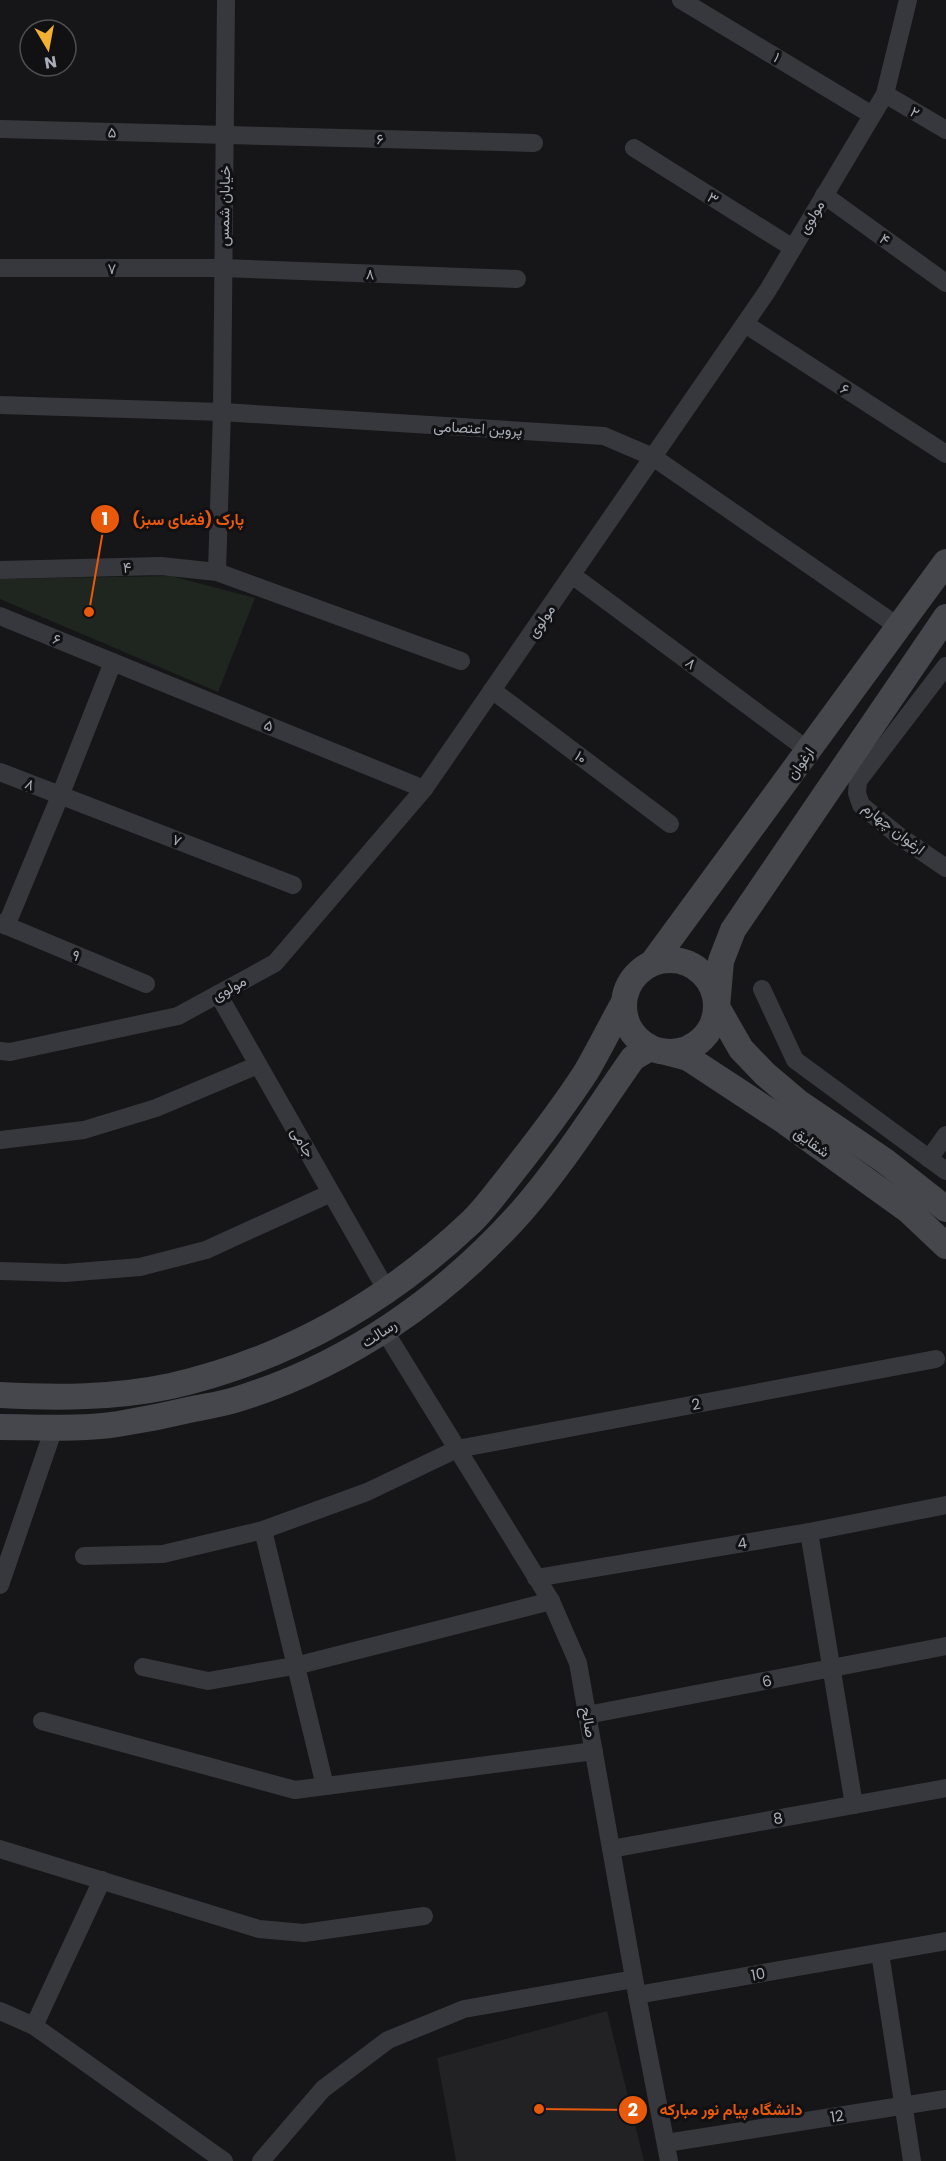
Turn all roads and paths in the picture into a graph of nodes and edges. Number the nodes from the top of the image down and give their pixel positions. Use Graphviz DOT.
graph roads {
  1 [pos="226,0"];
  2 [pos="681,0"];
  3 [pos="908,0"];
  4 [pos="885,94"];
  5 [pos="872,115"];
  6 [pos="0,129"];
  7 [pos="946,130"];
  8 [pos="225,134"];
  9 [pos="534,143"];
  10 [pos="634,148"];
  11 [pos="824,195"];
  12 [pos="793,248"];
  13 [pos="0,268"];
  14 [pos="223,268"];
  15 [pos="516,279"];
  16 [pos="946,283"];
  17 [pos="745,324"];
  18 [pos="0,405"];
  19 [pos="222,412"];
  20 [pos="946,454"];
  21 [pos="653,458"];
  22 [pos="946,562"];
  23 [pos="0,570"];
  24 [pos="217,572"];
  25 [pos="572,575"];
  26 [pos="0,615"];
  27 [pos="946,617"];
  28 [pos="899,627"];
  29 [pos="461,661"];
  30 [pos="113,662"];
  31 [pos="946,666"];
  32 [pos="492,690"];
  33 [pos="809,751"];
  34 [pos="0,772"];
  35 [pos="424,789"];
  36 [pos="60,796"];
  37 [pos="670,824"];
  38 [pos="946,867"];
  39 [pos="293,885"];
  40 [pos="3,925"];
  41 [pos="653,962"];
  42 [pos="146,984"];
  43 [pos="762,989"];
  44 [pos="218,994"];
  45 [pos="623,1004"];
  46 [pos="717,1007"];
  47 [pos="660,1050"];
  48 [pos="0,1051"];
  49 [pos="258,1065"];
  50 [pos="946,1135"];
  51 [pos="0,1140"];
  52 [pos="929,1159"];
  53 [pos="946,1171"];
  54 [pos="331,1193"];
  55 [pos="946,1209"];
  56 [pos="946,1246"];
  57 [pos="0,1271"];
  58 [pos="387,1291"];
  59 [pos="384,1330"];
  60 [pos="936,1359"];
  61 [pos="0,1395"];
  62 [pos="56,1398"];
  63 [pos="0,1427"];
  64 [pos="54,1428"];
  65 [pos="457,1449"];
  66 [pos="946,1505"];
  67 [pos="263,1530"];
  68 [pos="809,1532"];
  69 [pos="84,1556"];
  70 [pos="536,1578"];
  71 [pos="0,1585"];
  72 [pos="551,1601"];
  73 [pos="946,1646"];
  74 [pos="296,1665"];
  75 [pos="143,1667"];
  76 [pos="831,1668"];
  77 [pos="587,1715"];
  78 [pos="42,1721"];
  79 [pos="594,1751"];
  80 [pos="325,1786"];
  81 [pos="946,1788"];
  82 [pos="854,1805"];
  83 [pos="0,1849"];
  84 [pos="611,1849"];
  85 [pos="102,1880"];
  86 [pos="424,1916"];
  87 [pos="946,1941"];
  88 [pos="880,1953"];
  89 [pos="635,1987"];
  90 [pos="0,2011"];
  91 [pos="34,2026"];
  92 [pos="946,2098"];
  93 [pos="902,2106"];
  94 [pos="667,2152"];
  95 [pos="224,2161"];
  96 [pos="261,2161"];
  97 [pos="912,2161"];
  1 -- 8 [label="street, خیابان شمس"];
  2 -- 5 [label="street, ۱"];
  3 -- 4 [label="street, مولوی"];
  4 -- 5 [label="street, مولوی"];
  4 -- 7 [label="street, ۲"];
  5 -- 11 [label="street, مولوی"];
  6 -- 8 [label="street, ۵"];
  8 -- 9 [label="street, ۶"];
  8 -- 14 [label="street, خیابان شمس"];
  10 -- 12 [label="street, ۳"];
  11 -- 12 [label="street, مولوی"];
  11 -- 16 [label="street, ۴"];
  12 -- 17 [label="street, مولوی"];
  13 -- 14 [label="street, ۷"];
  14 -- 15 [label="street, ۸"];
  14 -- 19 [label="street, خیابان شمس"];
  17 -- 20 [label="street, ۶"];
  17 -- 21 [label="street, مولوی"];
  18 -- 19 [label="street, پروین اعتصامی"];
  19 -- 21 [label="street, پروین اعتصامی"];
  19 -- 24 [label="street, خیابان شمس"];
  21 -- 25 [label="street, مولوی"];
  21 -- 28 [label="street, پروین اعتصامی"];
  22 -- 28 [label="main road, ارغوان"];
  23 -- 24 [label="street, ۴"];
  24 -- 29 [label="street, ۴"];
  25 -- 32 [label="street, مولوی"];
  25 -- 33 [label="street, ۸"];
  26 -- 30 [label="street, ۶"];
  27 -- 46 [label="main road"];
  28 -- 33 [label="main road, ارغوان"];
  30 -- 35 [label="street, ۵"];
  30 -- 36 [label="street"];
  31 -- 38 [label="street, ارغوان چهارم"];
  32 -- 35 [label="street, مولوی"];
  32 -- 37 [label="street, ۱۰"];
  33 -- 41 [label="main road, ارغوان"];
  34 -- 36 [label="street, ۸"];
  35 -- 44 [label="street, مولوی"];
  36 -- 39 [label="street, ۷"];
  36 -- 40 [label="street"];
  40 -- 42 [label="street, ۹"];
  41 -- 45 [label="main road"];
  41 -- 46 [label="main road"];
  43 -- 52 [label="street"];
  44 -- 48 [label="street, مولوی"];
  44 -- 49 [label="street, جامی"];
  45 -- 47 [label="main road"];
  45 -- 58 [label="main road, رسالت"];
  46 -- 47 [label="main road"];
  46 -- 55 [label="main road, شقایق"];
  47 -- 56 [label="main road, شقایق"];
  47 -- 59 [label="main road, رسالت"];
  49 -- 51 [label="street"];
  49 -- 54 [label="street, جامی"];
  50 -- 52 [label="street"];
  52 -- 53 [label="street"];
  54 -- 57 [label="street"];
  54 -- 58 [label="street, جامی"];
  58 -- 62 [label="main road, رسالت"];
  59 -- 64 [label="main road, رسالت"];
  59 -- 65 [label="street, صالح"];
  60 -- 65 [label="street, 2"];
  61 -- 62 [label="main road, رسالت"];
  62 -- 64 [label="main road"];
  63 -- 64 [label="main road, رسالت"];
  64 -- 71 [label="street"];
  65 -- 67 [label="street, 2"];
  65 -- 70 [label="street, صالح"];
  66 -- 68 [label="street, 4"];
  67 -- 69 [label="street, 2"];
  67 -- 74 [label="street"];
  68 -- 70 [label="street, 4"];
  68 -- 76 [label="street"];
  70 -- 72 [label="street, صالح"];
  72 -- 74 [label="street"];
  72 -- 77 [label="street, صالح"];
  73 -- 76 [label="street, 6"];
  74 -- 75 [label="street"];
  74 -- 80 [label="street"];
  76 -- 77 [label="street, 6"];
  76 -- 82 [label="street"];
  77 -- 79 [label="street, صالح"];
  78 -- 80 [label="street"];
  79 -- 80 [label="street"];
  79 -- 84 [label="street, صالح"];
  81 -- 82 [label="street, 8"];
  82 -- 84 [label="street, 8"];
  83 -- 85 [label="street"];
  84 -- 89 [label="street, صالح"];
  85 -- 86 [label="street"];
  85 -- 91 [label="street"];
  87 -- 88 [label="street, 10"];
  88 -- 89 [label="street, 10"];
  88 -- 93 [label="street"];
  89 -- 94 [label="street, صالح"];
  89 -- 96 [label="street, 10"];
  90 -- 91 [label="street"];
  91 -- 95 [label="street"];
  92 -- 93 [label="street, 12"];
  93 -- 94 [label="street, 12"];
  93 -- 97 [label="street"];
}
